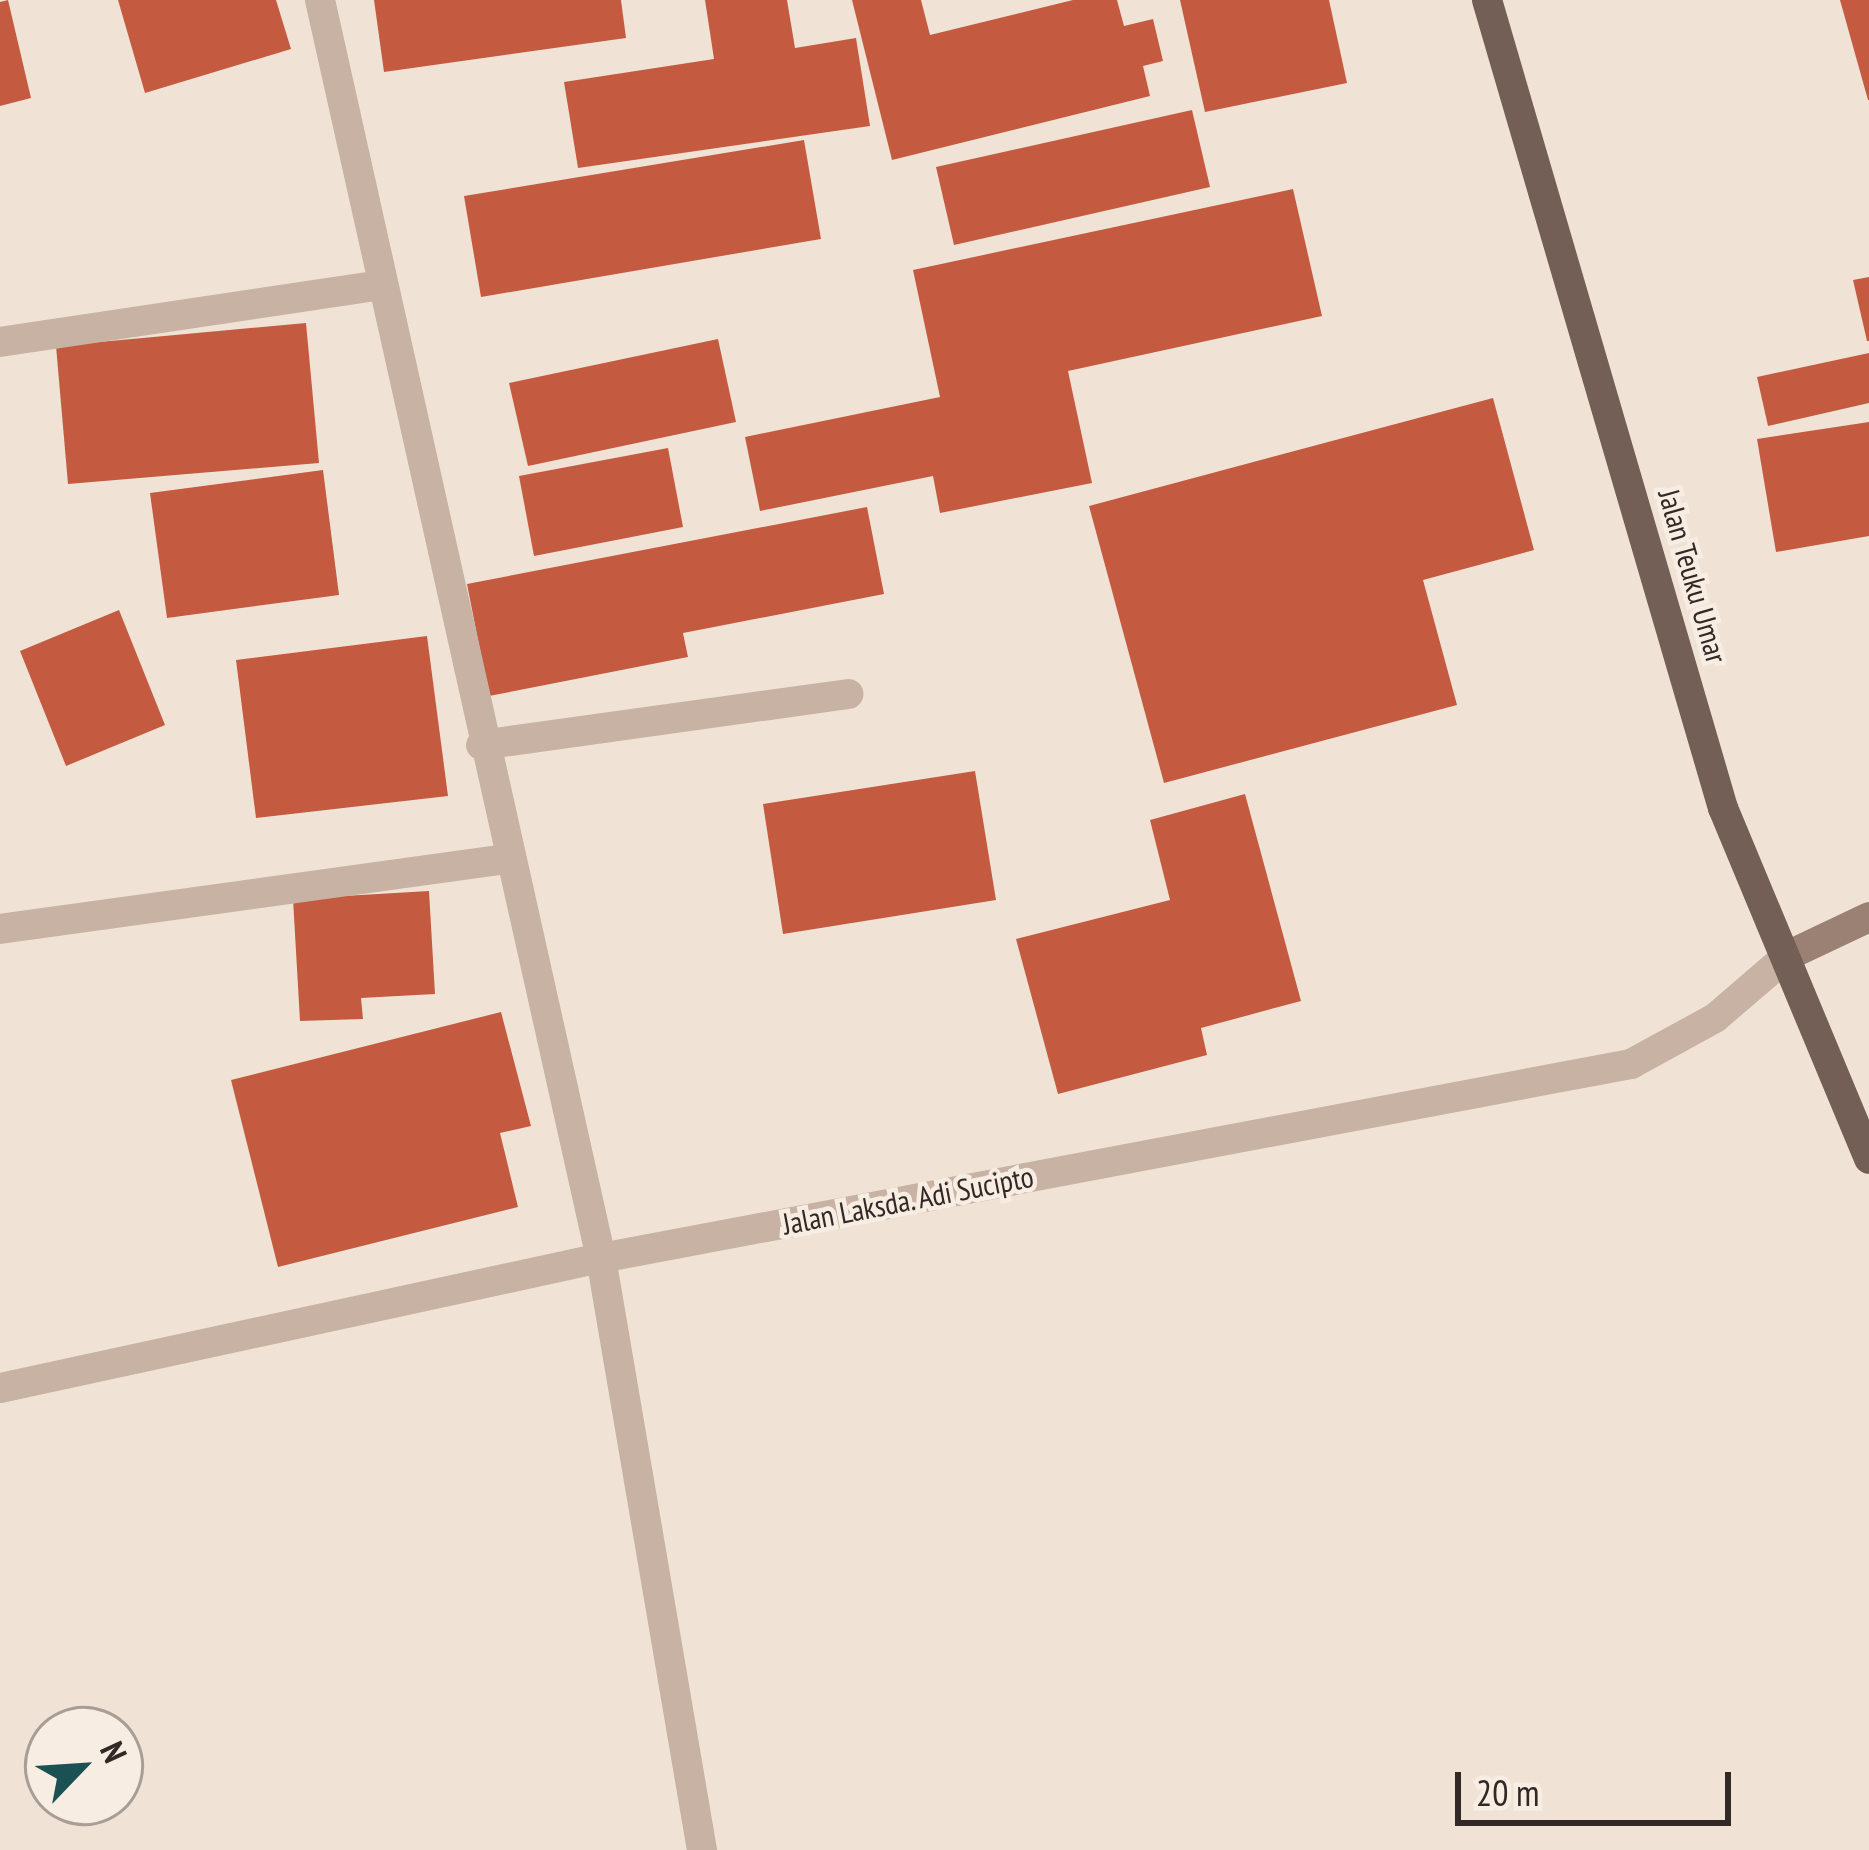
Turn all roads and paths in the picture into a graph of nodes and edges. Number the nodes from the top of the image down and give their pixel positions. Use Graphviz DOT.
graph roads {
  1 [pos="320,0"];
  2 [pos="1487,0"];
  3 [pos="381,285"];
  4 [pos="0,342"];
  5 [pos="848,694"];
  6 [pos="481,745"];
  7 [pos="507,859"];
  8 [pos="1869,916"];
  9 [pos="0,928"];
  10 [pos="1787,956"];
  11 [pos="1869,1159"];
  12 [pos="601,1258"];
  13 [pos="0,1388"];
  14 [pos="702,1850"];
  1 -- 3 [label="street"];
  2 -- 10 [label="main road, Jalan Teuku Umar"];
  3 -- 4 [label="street"];
  3 -- 6 [label="street"];
  5 -- 6 [label="street"];
  6 -- 7 [label="street"];
  7 -- 9 [label="street"];
  7 -- 12 [label="street"];
  8 -- 10 [label="main road"];
  10 -- 11 [label="main road, Jalan Teuku Umar"];
  10 -- 12 [label="street, Jalan Laksda. Adi Sucipto"];
  12 -- 13 [label="street, Jalan Laksda. Adi Sucipto"];
  12 -- 14 [label="street"];
}
